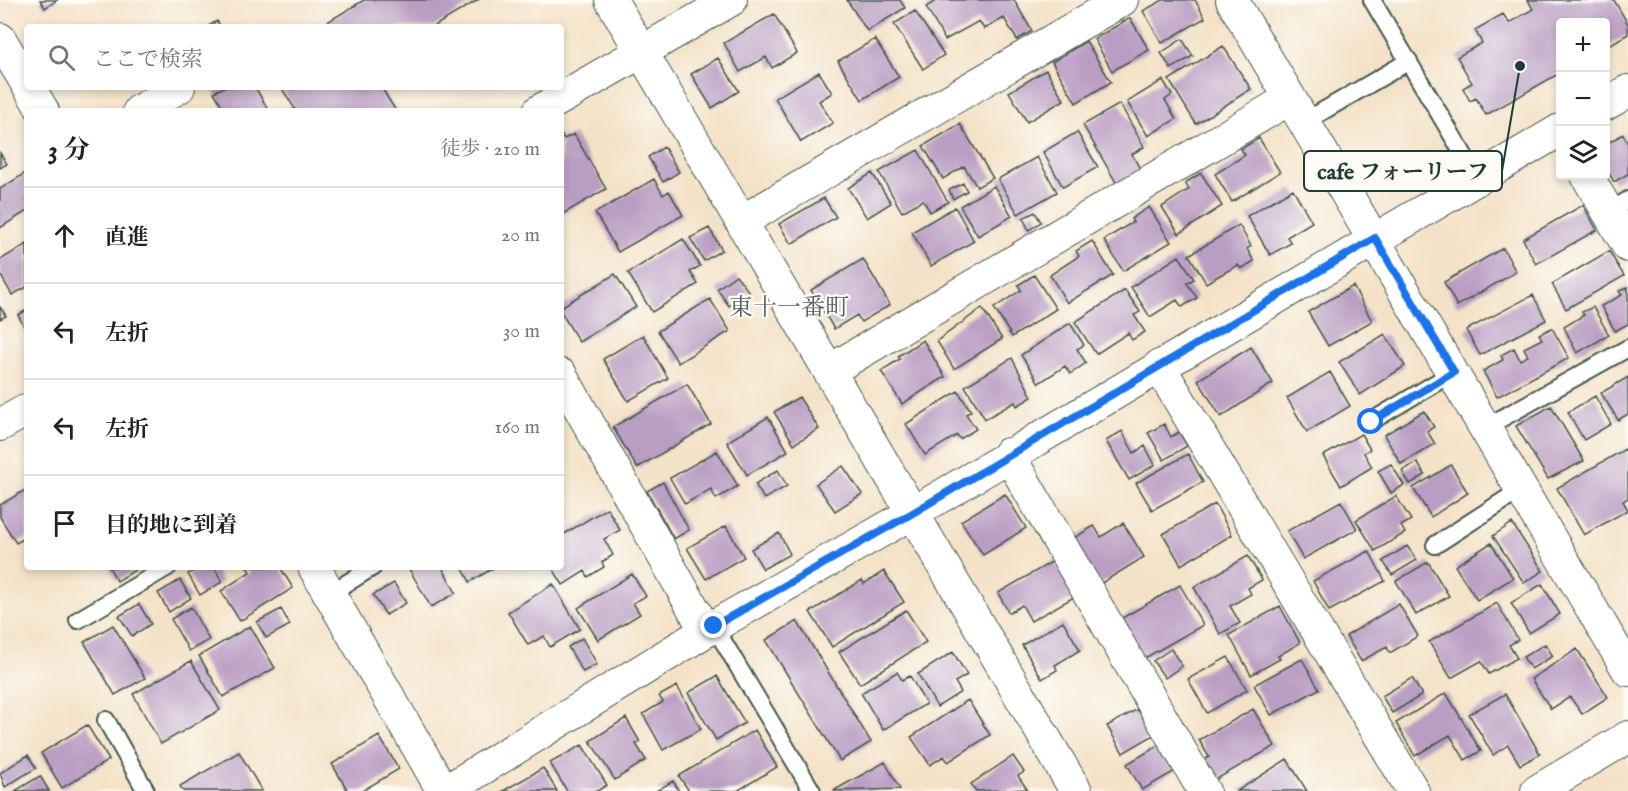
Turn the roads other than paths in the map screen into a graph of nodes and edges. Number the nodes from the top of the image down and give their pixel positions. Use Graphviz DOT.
graph roads {
  1 [pos="611,0"];
  2 [pos="730,0"];
  3 [pos="1122,0"];
  4 [pos="1232,0"];
  5 [pos="1372,0"];
  6 [pos="0,39"];
  7 [pos="641,51"];
  8 [pos="1409,61"];
  9 [pos="24,78"];
  10 [pos="31,90"];
  11 [pos="173,90"];
  12 [pos="1628,91"];
  13 [pos="1610,101"];
  14 [pos="42,108"];
  15 [pos="144,108"];
  16 [pos="544,108"];
  17 [pos="1297,110"];
  18 [pos="1556,132"];
  19 [pos="1478,179"];
  20 [pos="1591,180"];
  21 [pos="1618,206"];
  22 [pos="742,221"];
  23 [pos="1375,238"];
  24 [pos="1628,246"];
  25 [pos="1628,348"];
  26 [pos="1159,366"];
  27 [pos="828,370"];
  28 [pos="1454,372"];
  29 [pos="564,380"];
  30 [pos="24,412"];
  31 [pos="1371,422"];
  32 [pos="0,425"];
  33 [pos="1486,427"];
  34 [pos="1008,454"];
  35 [pos="1522,489"];
  36 [pos="911,514"];
  37 [pos="1435,545"];
  38 [pos="163,570"];
  39 [pos="316,570"];
  40 [pos="368,570"];
  41 [pos="329,594"];
  42 [pos="78,620"];
  43 [pos="710,629"];
  44 [pos="1628,670"];
  45 [pos="106,720"];
  46 [pos="1628,737"];
  47 [pos="147,791"];
  48 [pos="444,791"];
  49 [pos="812,791"];
  50 [pos="1076,791"];
  51 [pos="1204,791"];
  52 [pos="1413,791"];
  53 [pos="1537,791"];
  1 -- 7 [label="street"];
  2 -- 7 [label="street"];
  3 -- 22 [label="street"];
  4 -- 17 [label="street"];
  5 -- 8 [label="lane"];
  6 -- 9 [label="street"];
  7 -- 16 [label="street"];
  7 -- 22 [label="street"];
  8 -- 17 [label="lane"];
  8 -- 19 [label="lane"];
  10 -- 14 [label="street"];
  11 -- 15 [label="street"];
  12 -- 13 [label="street"];
  17 -- 23 [label="street"];
  17 -- 27 [label="street"];
  18 -- 19 [label="street"];
  19 -- 23 [label="street"];
  20 -- 21 [label="street"];
  21 -- 24 [label="street"];
  22 -- 27 [label="street"];
  23 -- 26 [label="street"];
  23 -- 28 [label="street"];
  25 -- 33 [label="lane"];
  26 -- 34 [label="street"];
  26 -- 52 [label="street"];
  27 -- 36 [label="street"];
  28 -- 31 [label="lane"];
  28 -- 33 [label="street"];
  29 -- 43 [label="street"];
  30 -- 32 [label="street"];
  33 -- 35 [label="street"];
  34 -- 36 [label="street"];
  34 -- 51 [label="street"];
  35 -- 37 [label="lane"];
  35 -- 44 [label="street"];
  36 -- 43 [label="street"];
  36 -- 50 [label="street"];
  38 -- 42 [label="lane"];
  39 -- 41 [label="street"];
  40 -- 41 [label="lane"];
  41 -- 48 [label="street"];
  43 -- 48 [label="street"];
  43 -- 49 [label="lane"];
  45 -- 47 [label="lane"];
  46 -- 53 [label="street"];
}
